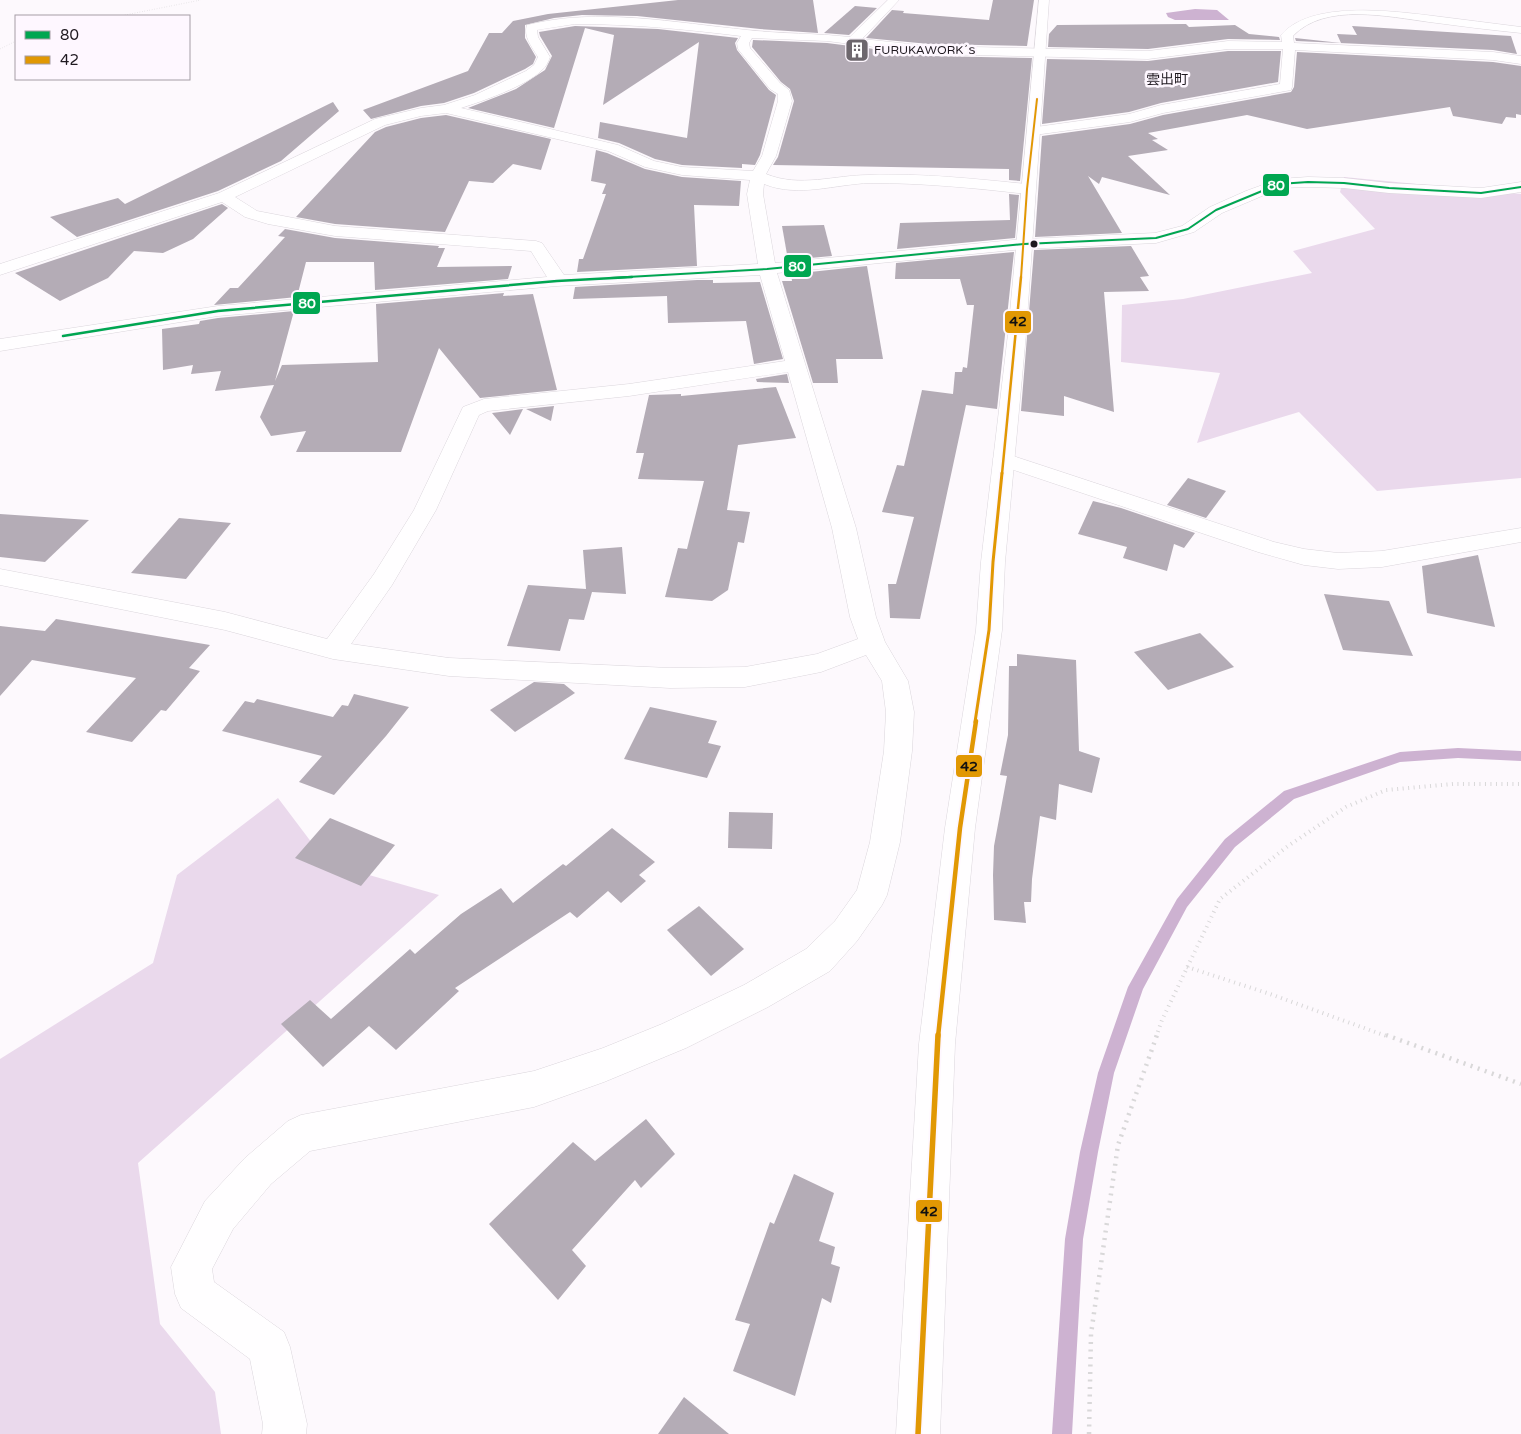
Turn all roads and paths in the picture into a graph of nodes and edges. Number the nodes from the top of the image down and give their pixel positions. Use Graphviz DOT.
graph roads {
  1 [pos="201,0"];
  2 [pos="894,0"];
  3 [pos="1044,0"];
  4 [pos="125,15"];
  5 [pos="1521,30"];
  6 [pos="748,34"];
  7 [pos="852,41"];
  8 [pos="15,42"];
  9 [pos="1289,46"];
  10 [pos="0,49"];
  11 [pos="1041,52"];
  12 [pos="1521,60"];
  13 [pos="446,108"];
  14 [pos="1034,131"];
  15 [pos="758,176"];
  16 [pos="1521,187"];
  17 [pos="1027,189"];
  18 [pos="224,196"];
  19 [pos="1024,244"];
  20 [pos="767,269"];
  21 [pos="0,270"];
  22 [pos="557,281"];
  23 [pos="0,345"];
  24 [pos="795,365"];
  25 [pos="1004,459"];
  26 [pos="1521,535"];
  27 [pos="0,577"];
  28 [pos="872,643"];
  29 [pos="333,650"];
  30 [pos="1521,784"];
  31 [pos="1187,967"];
  32 [pos="1521,1084"];
  33 [pos="284,1434"];
  34 [pos="918,1434"];
  35 [pos="1089,1434"];
  1 -- 4 [label="path"];
  2 -- 7 [label="street"];
  3 -- 11 [label="street"];
  5 -- 9 [label="street"];
  6 -- 7 [label="street"];
  6 -- 13 [label="street"];
  6 -- 15 [label="street"];
  7 -- 11 [label="street"];
  8 -- 10 [label="path"];
  9 -- 11 [label="street"];
  9 -- 12 [label="street"];
  9 -- 14 [label="street"];
  11 -- 14 [label="street"];
  13 -- 15 [label="street"];
  13 -- 18 [label="street"];
  14 -- 17 [label="street"];
  15 -- 17 [label="street"];
  15 -- 20 [label="street"];
  16 -- 19 [label="street"];
  17 -- 19 [label="street"];
  18 -- 21 [label="street"];
  18 -- 22 [label="street"];
  19 -- 20 [label="street"];
  19 -- 25 [label="street"];
  20 -- 22 [label="street"];
  20 -- 24 [label="street"];
  22 -- 23 [label="street"];
  24 -- 28 [label="street"];
  24 -- 29 [label="street"];
  25 -- 26 [label="street"];
  25 -- 34 [label="street"];
  27 -- 29 [label="street"];
  28 -- 29 [label="street"];
  28 -- 33 [label="street"];
  30 -- 31 [label="path"];
  31 -- 32 [label="path"];
  31 -- 35 [label="path"];
}
